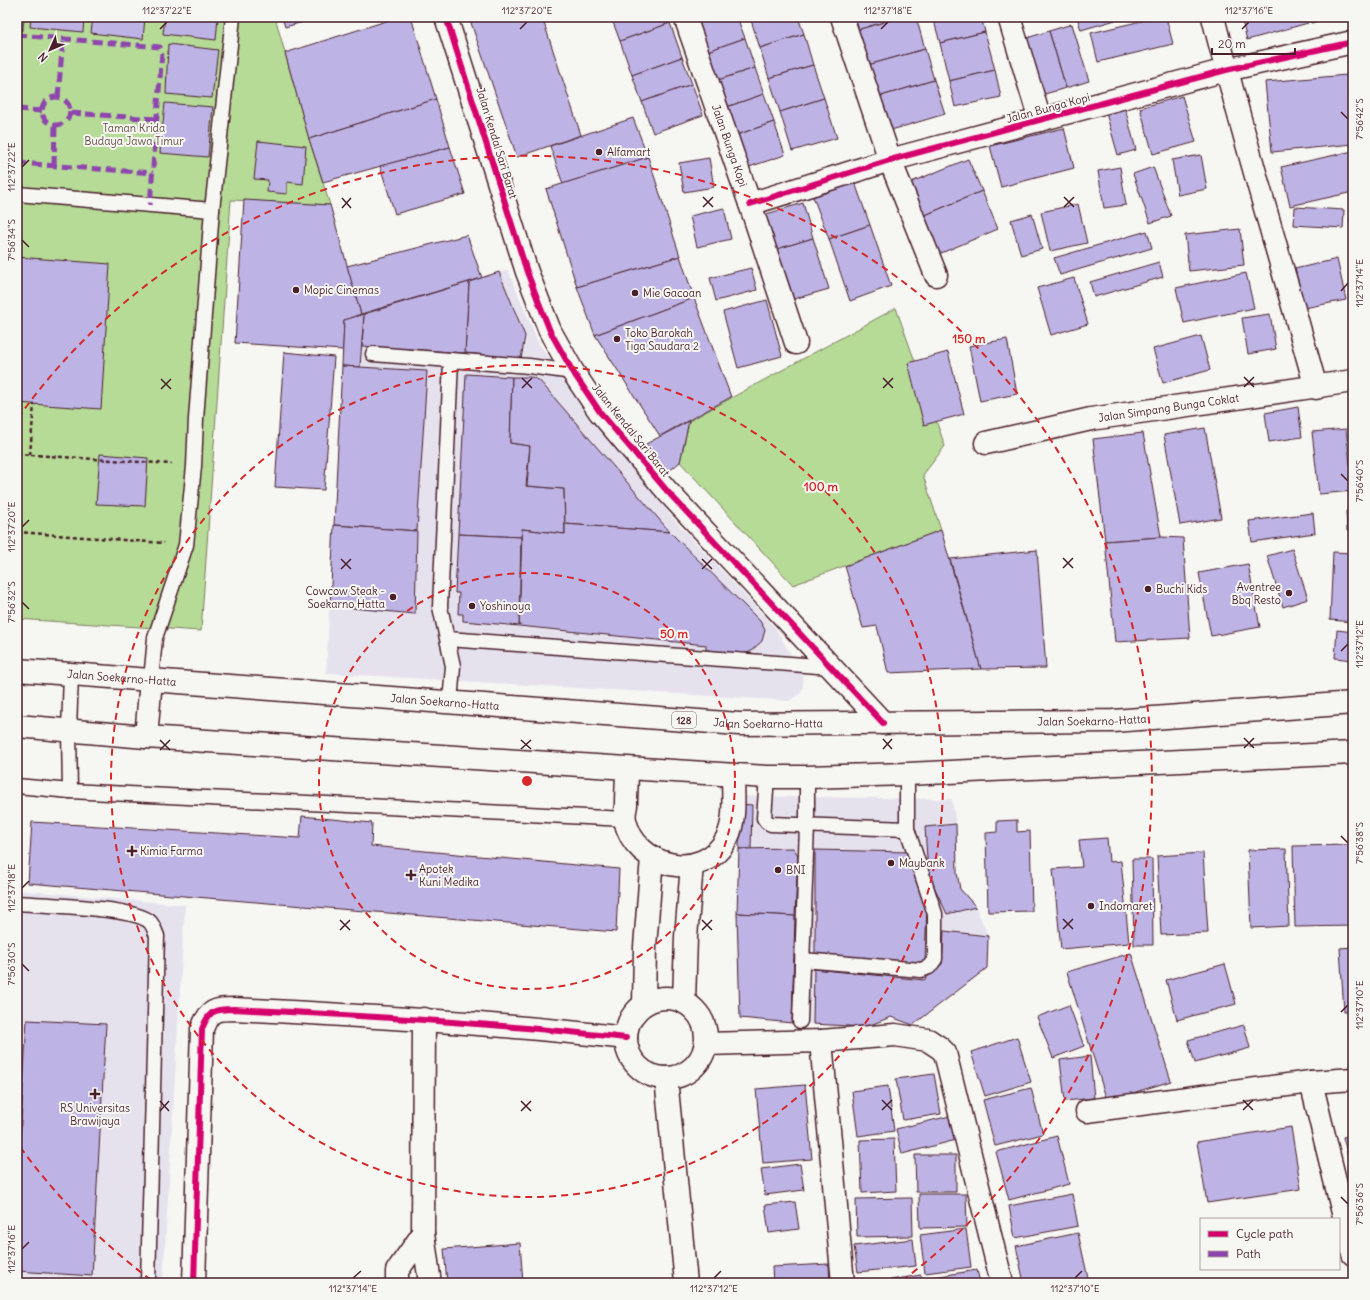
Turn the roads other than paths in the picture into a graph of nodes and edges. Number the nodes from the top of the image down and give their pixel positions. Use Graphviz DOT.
graph roads {
  1 [pos="232,17"];
  2 [pos="446,17"];
  3 [pos="685,17"];
  4 [pos="842,17"];
  5 [pos="1009,17"];
  6 [pos="1213,17"];
  7 [pos="1353,42"];
  8 [pos="1226,70"];
  9 [pos="1040,120"];
  10 [pos="890,160"];
  11 [pos="17,194"];
  12 [pos="750,204"];
  13 [pos="212,210"];
  14 [pos="936,275"];
  15 [pos="796,343"];
  16 [pos="373,354"];
  17 [pos="451,361"];
  18 [pos="573,372"];
  19 [pos="1353,382"];
  20 [pos="1316,388"];
  21 [pos="986,443"];
  22 [pos="448,639"];
  23 [pos="831,667"];
  24 [pos="17,670"];
  25 [pos="71,674"];
  26 [pos="151,680"];
  27 [pos="450,703"];
  28 [pos="1353,703"];
  29 [pos="883,723"];
  30 [pos="17,726"];
  31 [pos="69,730"];
  32 [pos="146,737"];
  33 [pos="1353,753"];
  34 [pos="628,769"];
  35 [pos="907,774"];
  36 [pos="733,775"];
  37 [pos="767,777"];
  38 [pos="807,777"];
  39 [pos="17,786"];
  40 [pos="70,791"];
  41 [pos="625,819"];
  42 [pos="807,825"];
  43 [pos="907,829"];
  44 [pos="652,857"];
  45 [pos="692,866"];
  46 [pos="17,903"];
  47 [pos="803,960"];
  48 [pos="684,1002"];
  49 [pos="644,1004"];
  50 [pos="424,1019"];
  51 [pos="800,1021"];
  52 [pos="626,1038"];
  53 [pos="822,1041"];
  54 [pos="706,1044"];
  55 [pos="666,1078"];
  56 [pos="1353,1079"];
  57 [pos="1311,1082"];
  58 [pos="1087,1111"];
  59 [pos="423,1234"];
  60 [pos="1353,1254"];
  61 [pos="148,1283"];
  62 [pos="194,1283"];
  63 [pos="397,1283"];
  64 [pos="430,1283"];
  65 [pos="686,1283"];
  66 [pos="843,1283"];
  67 [pos="1002,1283"];
  1 -- 13 [label="lane"];
  2 -- 18 [label="street, Jalan Kendal Sari Barat"];
  3 -- 12 [label="street, Jalan Bunga Kopi"];
  4 -- 10 [label="street"];
  5 -- 9 [label="street"];
  6 -- 8 [label="street"];
  7 -- 8 [label="street, Jalan Bunga Kopi"];
  8 -- 9 [label="street, Jalan Bunga Kopi"];
  8 -- 20 [label="street"];
  9 -- 10 [label="street, Jalan Bunga Kopi"];
  10 -- 12 [label="street, Jalan Bunga Kopi"];
  10 -- 14 [label="street"];
  11 -- 13 [label="lane"];
  12 -- 15 [label="street"];
  13 -- 26 [label="lane"];
  16 -- 17 [label="lane"];
  17 -- 18 [label="lane"];
  17 -- 22 [label="lane"];
  18 -- 23 [label="street, Jalan Kendal Sari Barat"];
  19 -- 20 [label="street, Jalan Simpang Bunga Coklat"];
  20 -- 21 [label="street, Jalan Simpang Bunga Coklat"];
  22 -- 23 [label="lane"];
  22 -- 27 [label="lane"];
  23 -- 29 [label="street, Jalan Kendal Sari Barat"];
  24 -- 25 [label="street, Jalan Soekarno-Hatta / 128"];
  25 -- 26 [label="street, Jalan Soekarno-Hatta / 128"];
  25 -- 31 [label="lane"];
  26 -- 27 [label="street, Jalan Soekarno-Hatta / 128"];
  26 -- 32 [label="street"];
  27 -- 29 [label="street, Jalan Soekarno-Hatta / 128"];
  28 -- 29 [label="street, Jalan Soekarno-Hatta / 128"];
  30 -- 31 [label="street"];
  31 -- 32 [label="street"];
  31 -- 40 [label="lane"];
  32 -- 34 [label="street"];
  33 -- 35 [label="street"];
  34 -- 36 [label="street"];
  34 -- 41 [label="street"];
  35 -- 38 [label="street"];
  35 -- 43 [label="lane"];
  36 -- 37 [label="street"];
  36 -- 45 [label="street"];
  37 -- 38 [label="street"];
  37 -- 42 [label="lane"];
  38 -- 42 [label="lane"];
  39 -- 40 [label="lane"];
  40 -- 41 [label="lane"];
  41 -- 44 [label="street"];
  42 -- 43 [label="lane"];
  42 -- 47 [label="lane"];
  43 -- 47 [label="lane"];
  44 -- 45 [label="street"];
  44 -- 49 [label="street"];
  45 -- 48 [label="street"];
  46 -- 61 [label="lane"];
  47 -- 51 [label="lane"];
  48 -- 49 [label="street"];
  48 -- 54 [label="street"];
  49 -- 52 [label="street"];
  50 -- 52 [label="street"];
  50 -- 59 [label="street"];
  50 -- 62 [label="street"];
  52 -- 55 [label="street"];
  53 -- 54 [label="street"];
  53 -- 66 [label="street"];
  53 -- 67 [label="street"];
  54 -- 55 [label="street"];
  55 -- 65 [label="street"];
  56 -- 57 [label="street"];
  57 -- 58 [label="street"];
  57 -- 60 [label="street"];
  59 -- 63 [label="street"];
  59 -- 64 [label="street"];
}
